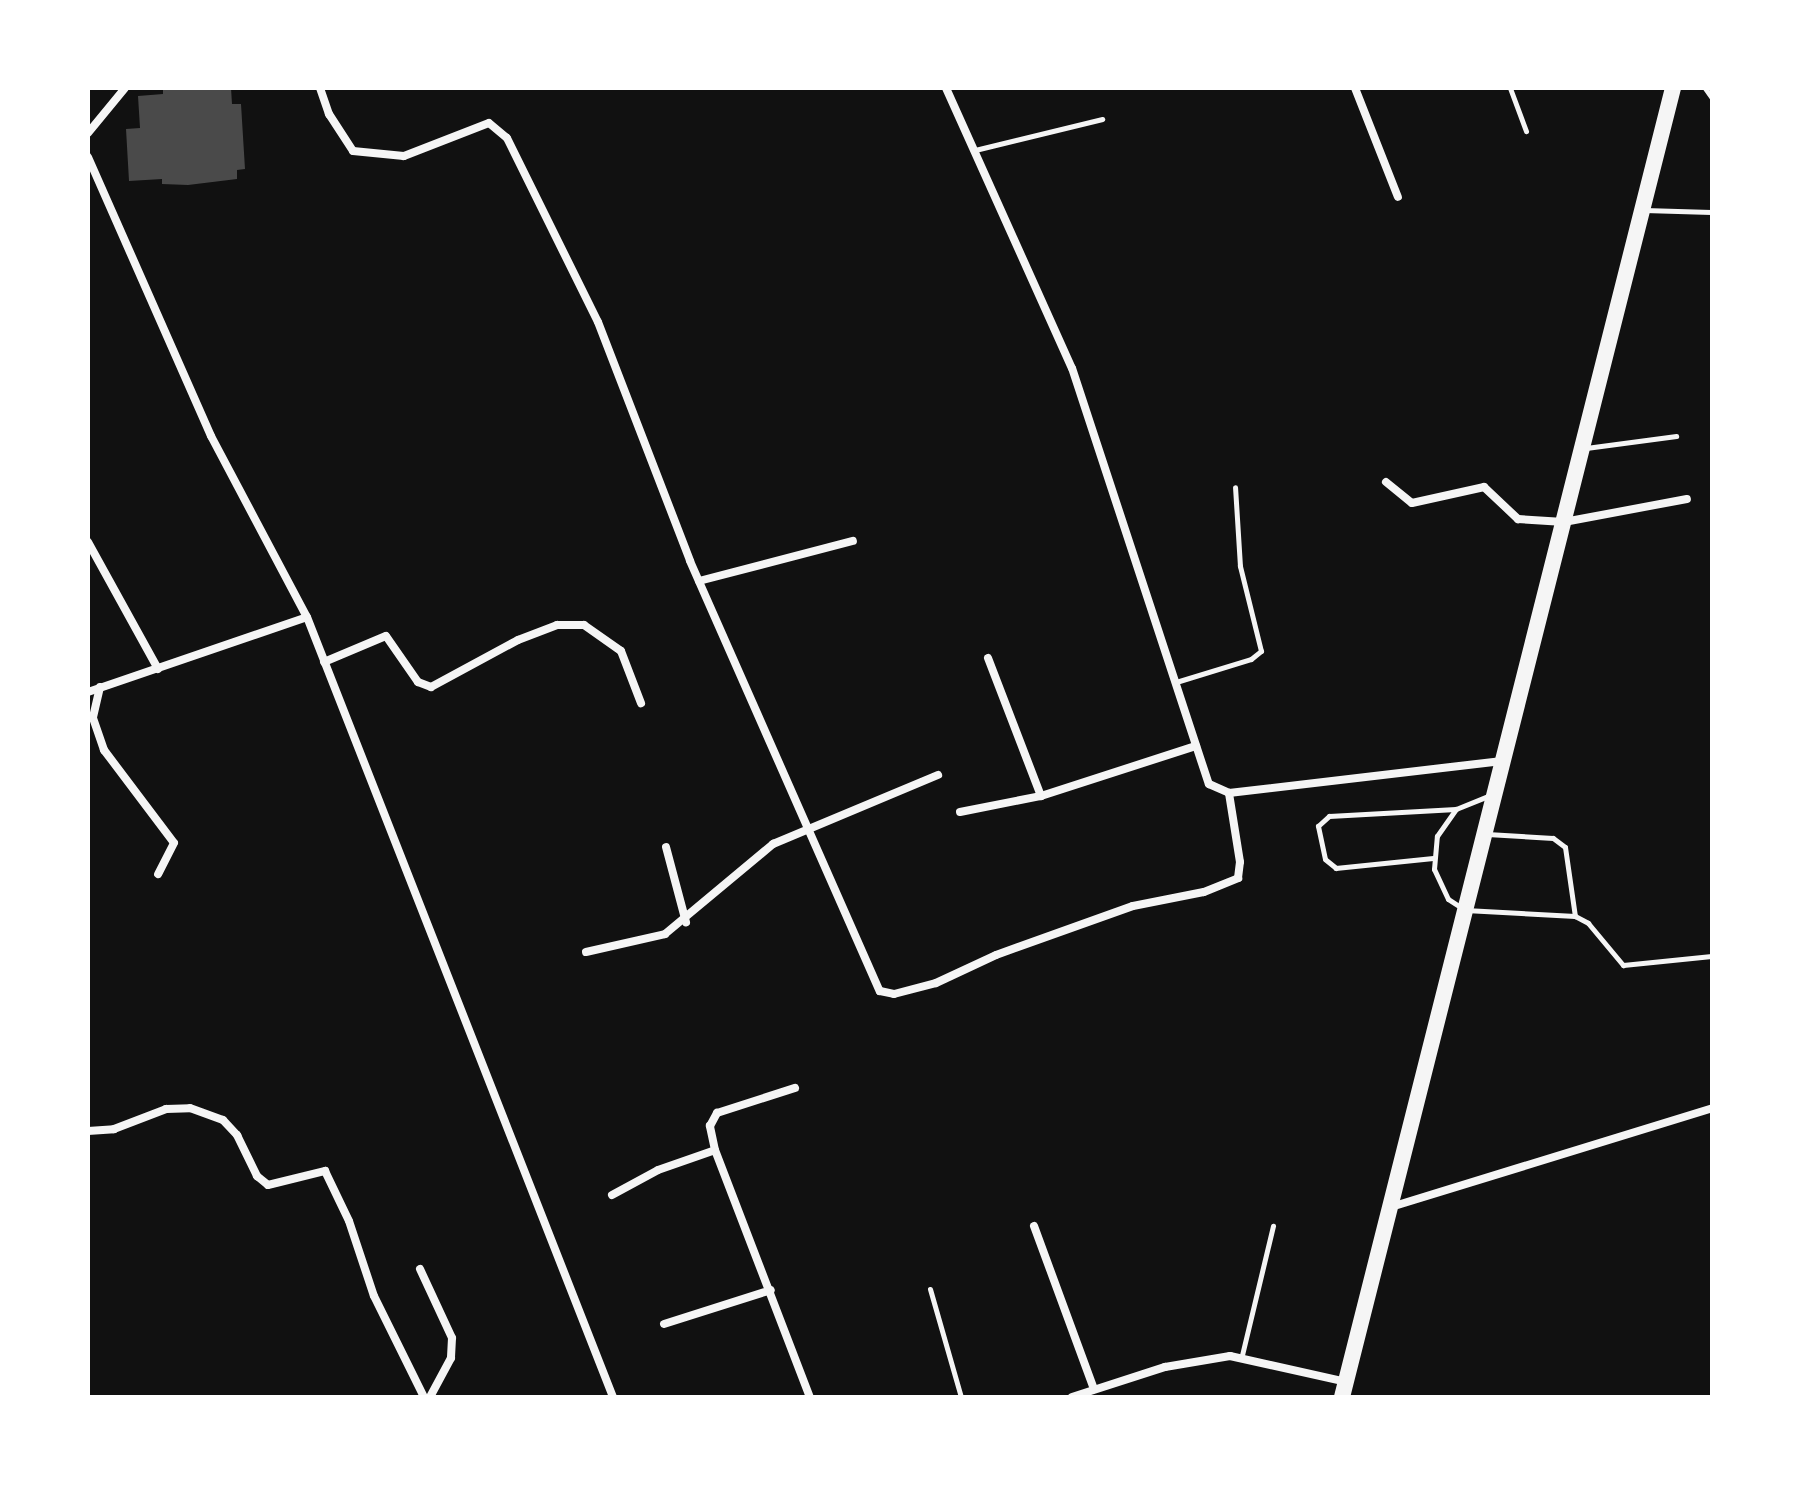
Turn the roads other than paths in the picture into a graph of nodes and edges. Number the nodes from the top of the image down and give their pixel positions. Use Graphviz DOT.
graph roads {
  1 [pos="125,88"];
  2 [pos="320,88"];
  3 [pos="946,88"];
  4 [pos="1355,88"];
  5 [pos="1510,88"];
  6 [pos="1673,88"];
  7 [pos="1705,88"];
  8 [pos="1712,98"];
  9 [pos="1102,119"];
  10 [pos="1526,131"];
  11 [pos="88,133"];
  12 [pos="975,150"];
  13 [pos="88,157"];
  14 [pos="1398,197"];
  15 [pos="1643,210"];
  16 [pos="1711,212"];
  17 [pos="1676,436"];
  18 [pos="1582,449"];
  19 [pos="1386,482"];
  20 [pos="1235,487"];
  21 [pos="1687,499"];
  22 [pos="1564,522"];
  23 [pos="853,541"];
  24 [pos="90,547"];
  25 [pos="699,581"];
  26 [pos="307,617"];
  27 [pos="988,658"];
  28 [pos="324,662"];
  29 [pos="158,669"];
  30 [pos="1176,682"];
  31 [pos="100,687"];
  32 [pos="88,692"];
  33 [pos="641,703"];
  34 [pos="1196,746"];
  35 [pos="1503,761"];
  36 [pos="938,775"];
  37 [pos="1229,793"];
  38 [pos="1041,796"];
  39 [pos="1494,798"];
  40 [pos="1456,809"];
  41 [pos="960,812"];
  42 [pos="808,827"];
  43 [pos="1484,834"];
  44 [pos="666,847"];
  45 [pos="1433,858"];
  46 [pos="158,874"];
  47 [pos="1465,910"];
  48 [pos="1575,916"];
  49 [pos="686,922"];
  50 [pos="586,952"];
  51 [pos="1712,956"];
  52 [pos="795,1088"];
  53 [pos="1712,1108"];
  54 [pos="88,1131"];
  55 [pos="715,1150"];
  56 [pos="612,1195"];
  57 [pos="1390,1207"];
  58 [pos="1034,1226"];
  59 [pos="1273,1226"];
  60 [pos="420,1269"];
  61 [pos="930,1289"];
  62 [pos="771,1290"];
  63 [pos="664,1324"];
  64 [pos="1242,1355"];
  65 [pos="1094,1389"];
  66 [pos="1344,1390"];
  67 [pos="424,1397"];
  68 [pos="430,1397"];
  69 [pos="613,1397"];
  70 [pos="810,1397"];
  71 [pos="961,1397"];
  72 [pos="1072,1397"];
  1 -- 11 [label="street"];
  2 -- 25 [label="street"];
  3 -- 12 [label="street"];
  4 -- 14 [label="street"];
  5 -- 10 [label="lane"];
  6 -- 15 [label="main road"];
  7 -- 8 [label="lane"];
  9 -- 12 [label="lane"];
  12 -- 30 [label="street"];
  13 -- 26 [label="street"];
  15 -- 16 [label="lane"];
  15 -- 18 [label="main road"];
  17 -- 18 [label="lane"];
  18 -- 22 [label="main road"];
  19 -- 22 [label="street"];
  20 -- 30 [label="lane"];
  21 -- 22 [label="street"];
  22 -- 35 [label="main road"];
  23 -- 25 [label="street"];
  24 -- 29 [label="street"];
  25 -- 42 [label="street"];
  26 -- 28 [label="street"];
  26 -- 29 [label="street"];
  27 -- 38 [label="street"];
  28 -- 33 [label="street"];
  28 -- 69 [label="street"];
  29 -- 31 [label="street"];
  30 -- 34 [label="street"];
  31 -- 32 [label="street"];
  31 -- 46 [label="street"];
  34 -- 37 [label="street"];
  34 -- 38 [label="street"];
  35 -- 37 [label="street"];
  35 -- 39 [label="main road"];
  36 -- 42 [label="street"];
  37 -- 42 [label="street"];
  38 -- 41 [label="street"];
  39 -- 40 [label="lane"];
  39 -- 43 [label="main road"];
  40 -- 45 [label="lane"];
  40 -- 45 [label="lane"];
  42 -- 49 [label="street"];
  43 -- 47 [label="main road"];
  43 -- 48 [label="lane"];
  44 -- 49 [label="street"];
  45 -- 47 [label="lane"];
  47 -- 48 [label="lane"];
  47 -- 57 [label="main road"];
  48 -- 51 [label="lane"];
  49 -- 50 [label="street"];
  52 -- 55 [label="street"];
  53 -- 57 [label="street"];
  54 -- 67 [label="street"];
  55 -- 56 [label="street"];
  55 -- 62 [label="street"];
  57 -- 66 [label="main road"];
  58 -- 65 [label="street"];
  59 -- 64 [label="lane"];
  60 -- 68 [label="street"];
  61 -- 71 [label="lane"];
  62 -- 63 [label="street"];
  62 -- 70 [label="street"];
  64 -- 65 [label="street"];
  64 -- 66 [label="street"];
  65 -- 72 [label="street"];
}
